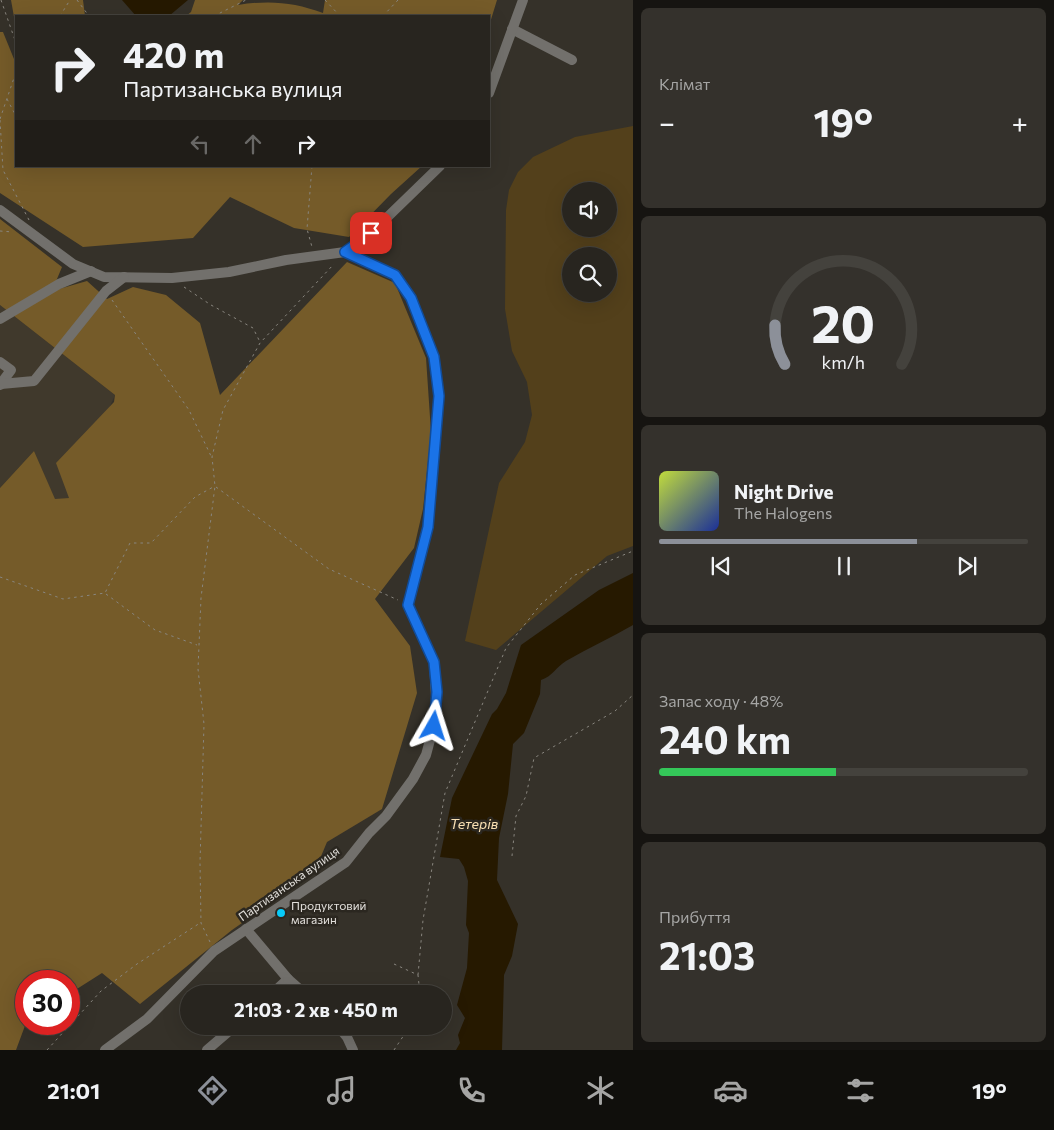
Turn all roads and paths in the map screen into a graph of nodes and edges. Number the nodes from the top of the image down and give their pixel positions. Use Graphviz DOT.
graph roads {
  1 [pos="1,0"];
  2 [pos="70,0"];
  3 [pos="77,0"];
  4 [pos="246,0"];
  5 [pos="325,0"];
  6 [pos="398,0"];
  7 [pos="523,0"];
  8 [pos="4,8"];
  9 [pos="0,12"];
  10 [pos="61,15"];
  11 [pos="88,15"];
  12 [pos="216,15"];
  13 [pos="339,15"];
  14 [pos="384,15"];
  15 [pos="512,29"];
  16 [pos="15,40"];
  17 [pos="572,60"];
  18 [pos="15,75"];
  19 [pos="490,90"];
  20 [pos="6,98"];
  21 [pos="15,114"];
  22 [pos="0,120"];
  23 [pos="312,167"];
  24 [pos="439,167"];
  25 [pos="0,210"];
  26 [pos="33,234"];
  27 [pos="345,252"];
  28 [pos="315,256"];
  29 [pos="90,271"];
  30 [pos="124,277"];
  31 [pos="172,278"];
  32 [pos="106,291"];
  33 [pos="0,319"];
  34 [pos="260,343"];
  35 [pos="0,362"];
  36 [pos="0,384"];
  37 [pos="212,457"];
  38 [pos="215,486"];
  39 [pos="633,551"];
  40 [pos="0,578"];
  41 [pos="105,593"];
  42 [pos="408,605"];
  43 [pos="199,645"];
  44 [pos="633,695"];
  45 [pos="512,856"];
  46 [pos="201,923"];
  47 [pos="246,929"];
  48 [pos="214,951"];
  49 [pos="394,964"];
  50 [pos="418,975"];
  51 [pos="288,979"];
  52 [pos="282,985"];
  53 [pos="295,985"];
  54 [pos="419,985"];
  55 [pos="224,1035"];
  56 [pos="345,1035"];
  57 [pos="404,1035"];
  58 [pos="47,1050"];
  59 [pos="105,1050"];
  60 [pos="207,1050"];
  61 [pos="353,1050"];
  62 [pos="394,1050"];
  1 -- 8 [label="path"];
  2 -- 10 [label="path"];
  3 -- 11 [label="path"];
  4 -- 12 [label="path"];
  5 -- 13 [label="path"];
  6 -- 14 [label="path"];
  7 -- 15 [label="street"];
  8 -- 9 [label="path"];
  8 -- 16 [label="path"];
  15 -- 17 [label="street"];
  15 -- 19 [label="street"];
  18 -- 20 [label="path"];
  20 -- 21 [label="path"];
  20 -- 22 [label="path"];
  22 -- 26 [label="path"];
  23 -- 28 [label="path"];
  24 -- 27 [label="street"];
  25 -- 26 [label="street"];
  26 -- 29 [label="street"];
  27 -- 28 [label="street"];
  27 -- 34 [label="path"];
  27 -- 42 [label="street"];
  28 -- 31 [label="street"];
  29 -- 30 [label="street"];
  29 -- 33 [label="street"];
  30 -- 31 [label="street"];
  30 -- 32 [label="street"];
  31 -- 34 [label="path"];
  32 -- 36 [label="street"];
  32 -- 37 [label="path"];
  34 -- 37 [label="path"];
  35 -- 36 [label="street"];
  37 -- 38 [label="path"];
  38 -- 41 [label="path"];
  38 -- 42 [label="path"];
  38 -- 43 [label="path"];
  39 -- 50 [label="path"];
  40 -- 41 [label="path"];
  41 -- 43 [label="path"];
  42 -- 47 [label="street, Партизанська вулиця"];
  43 -- 46 [label="path"];
  44 -- 45 [label="path"];
  46 -- 48 [label="path"];
  46 -- 58 [label="path"];
  47 -- 48 [label="street, Партизанська вулиця"];
  47 -- 51 [label="street"];
  48 -- 59 [label="street, Партизанська вулиця"];
  49 -- 50 [label="path"];
  50 -- 54 [label="path"];
  51 -- 52 [label="street"];
  51 -- 53 [label="street"];
  55 -- 60 [label="street"];
  56 -- 61 [label="street"];
  57 -- 62 [label="path"];
}
